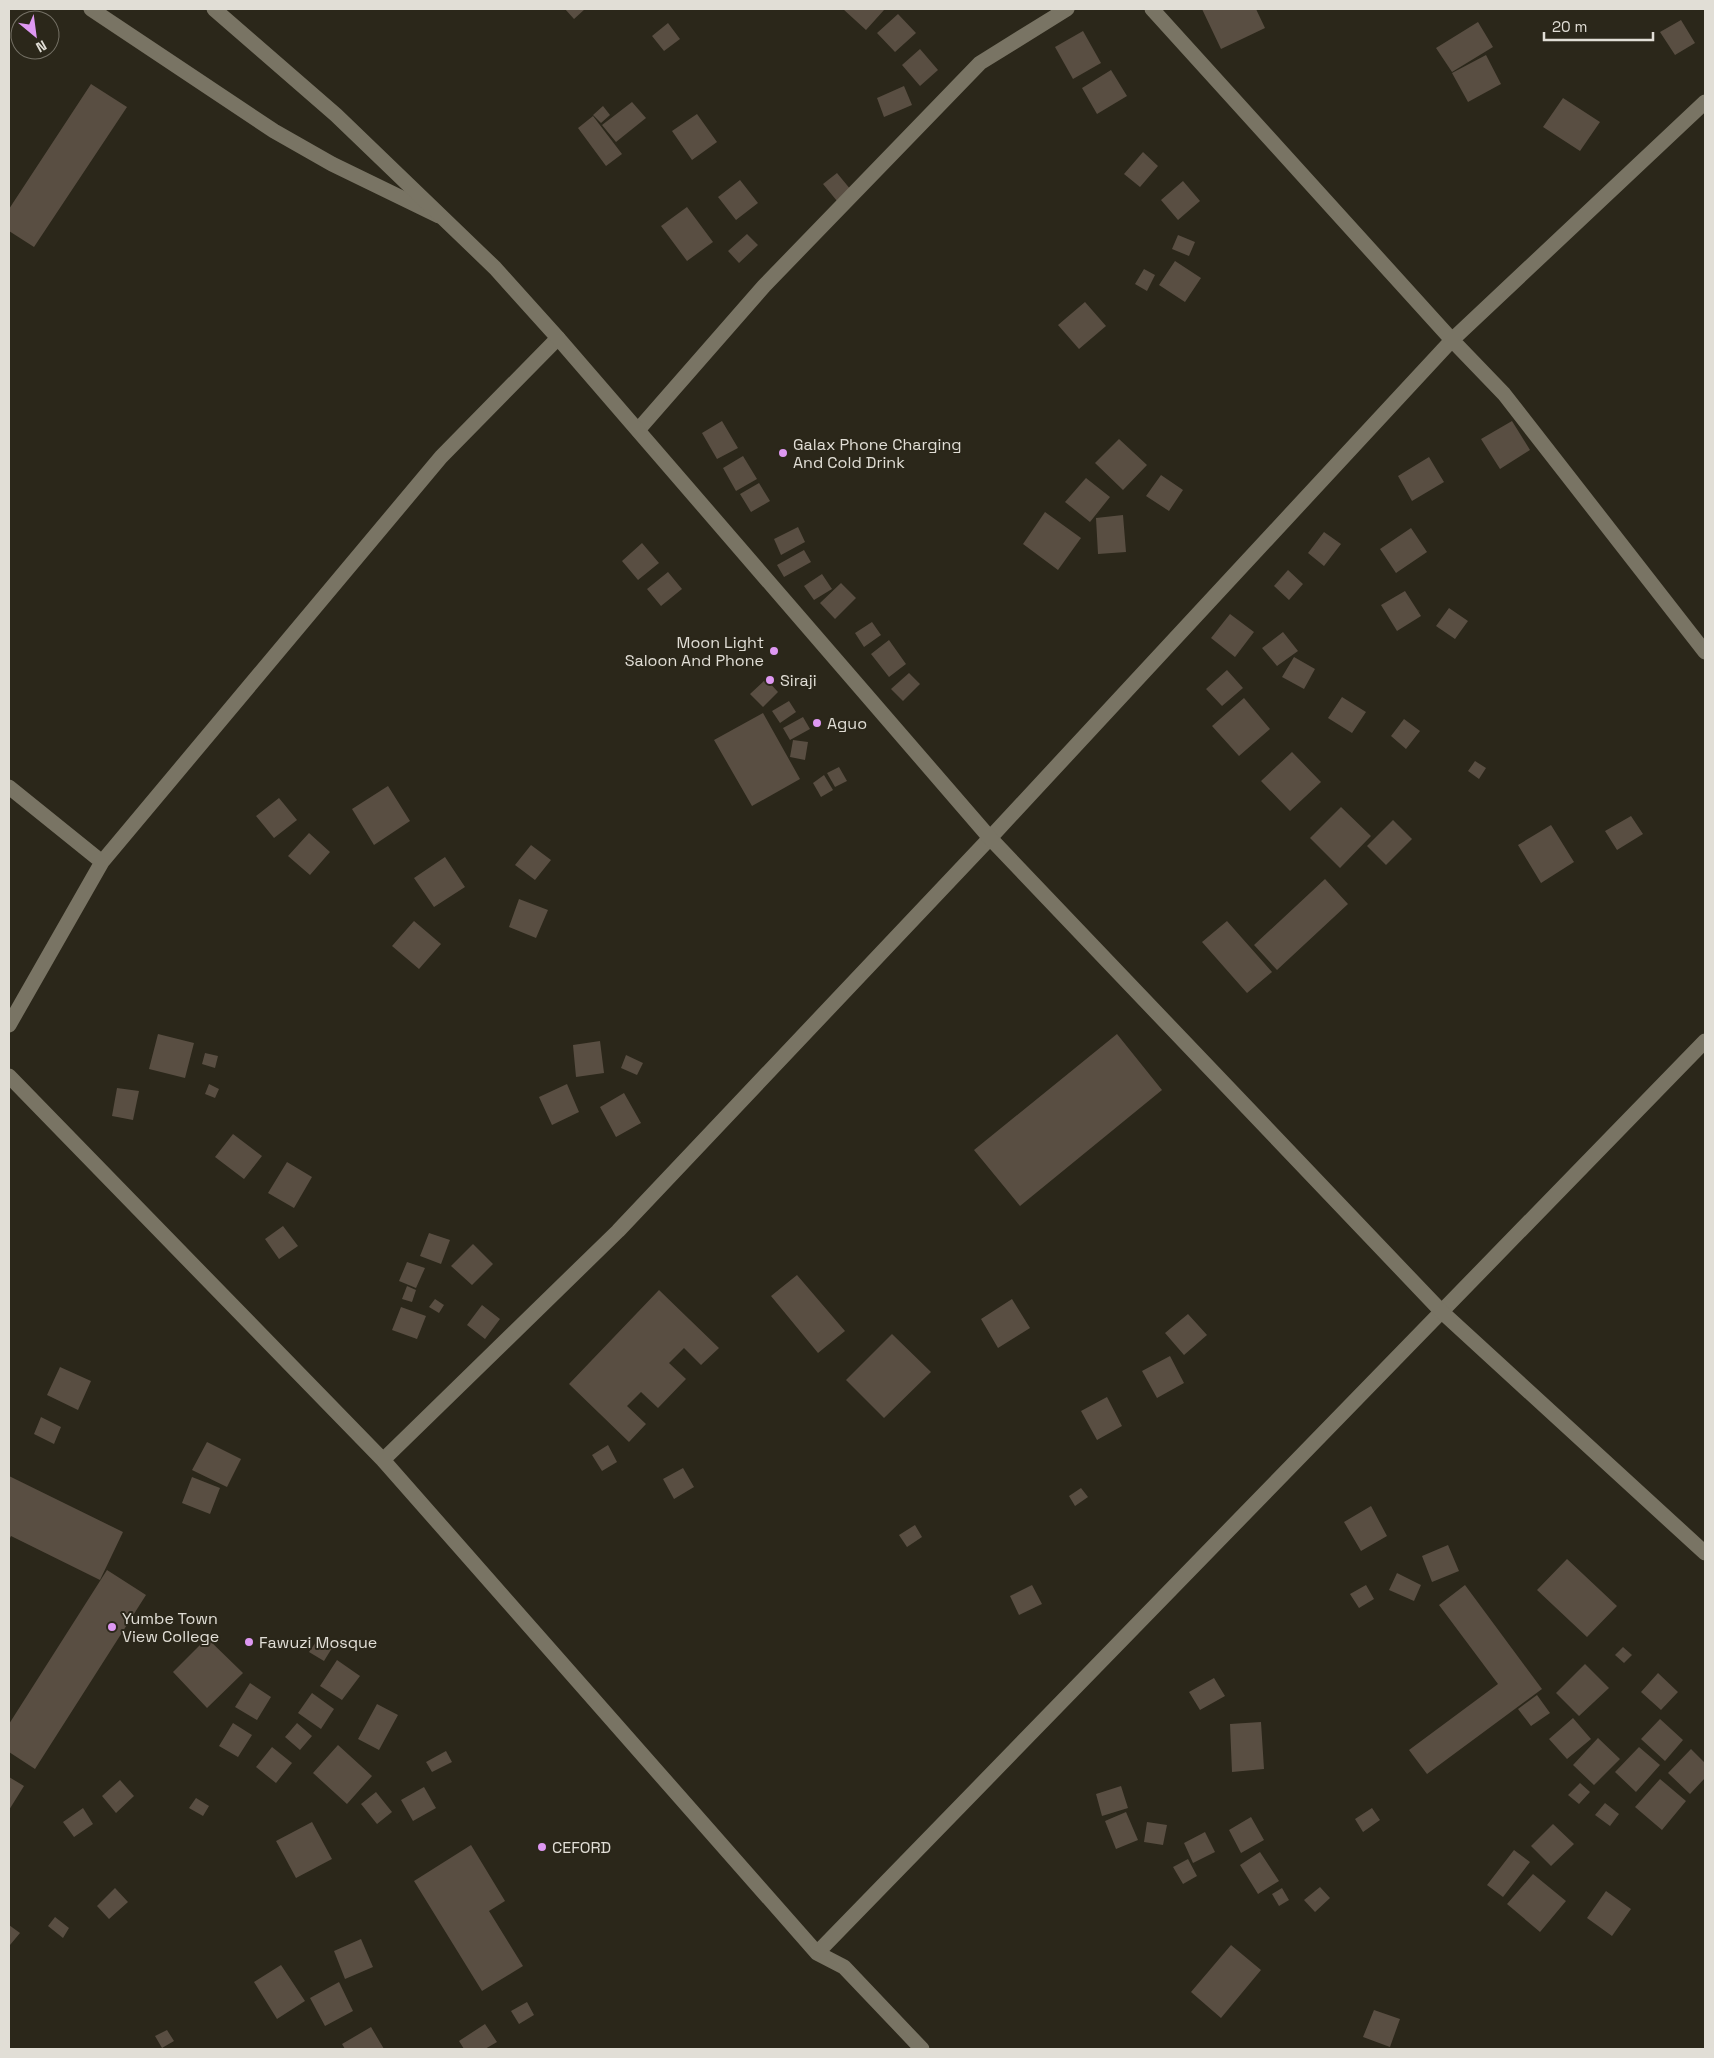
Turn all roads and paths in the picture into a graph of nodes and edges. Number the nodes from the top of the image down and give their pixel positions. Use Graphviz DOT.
graph roads {
  1 [pos="91,9"];
  2 [pos="214,9"];
  3 [pos="1067,9"];
  4 [pos="1152,9"];
  5 [pos="1705,102"];
  6 [pos="442,217"];
  7 [pos="558,338"];
  8 [pos="1452,340"];
  9 [pos="638,430"];
  10 [pos="1705,652"];
  11 [pos="9,787"];
  12 [pos="990,838"];
  13 [pos="102,862"];
  14 [pos="9,1025"];
  15 [pos="1705,1041"];
  16 [pos="9,1076"];
  17 [pos="1442,1312"];
  18 [pos="383,1460"];
  19 [pos="1705,1552"];
  20 [pos="817,1954"];
  21 [pos="922,2049"];
  1 -- 6 [label="street"];
  2 -- 6 [label="street"];
  3 -- 9 [label="street"];
  4 -- 8 [label="street"];
  5 -- 8 [label="street"];
  6 -- 7 [label="street"];
  7 -- 9 [label="street"];
  7 -- 13 [label="street"];
  8 -- 10 [label="street"];
  8 -- 12 [label="street"];
  9 -- 12 [label="street"];
  11 -- 13 [label="street"];
  12 -- 17 [label="street"];
  12 -- 18 [label="street"];
  13 -- 14 [label="street"];
  15 -- 17 [label="street"];
  16 -- 18 [label="street"];
  17 -- 19 [label="street"];
  17 -- 20 [label="street"];
  18 -- 20 [label="street"];
  20 -- 21 [label="street"];
}
